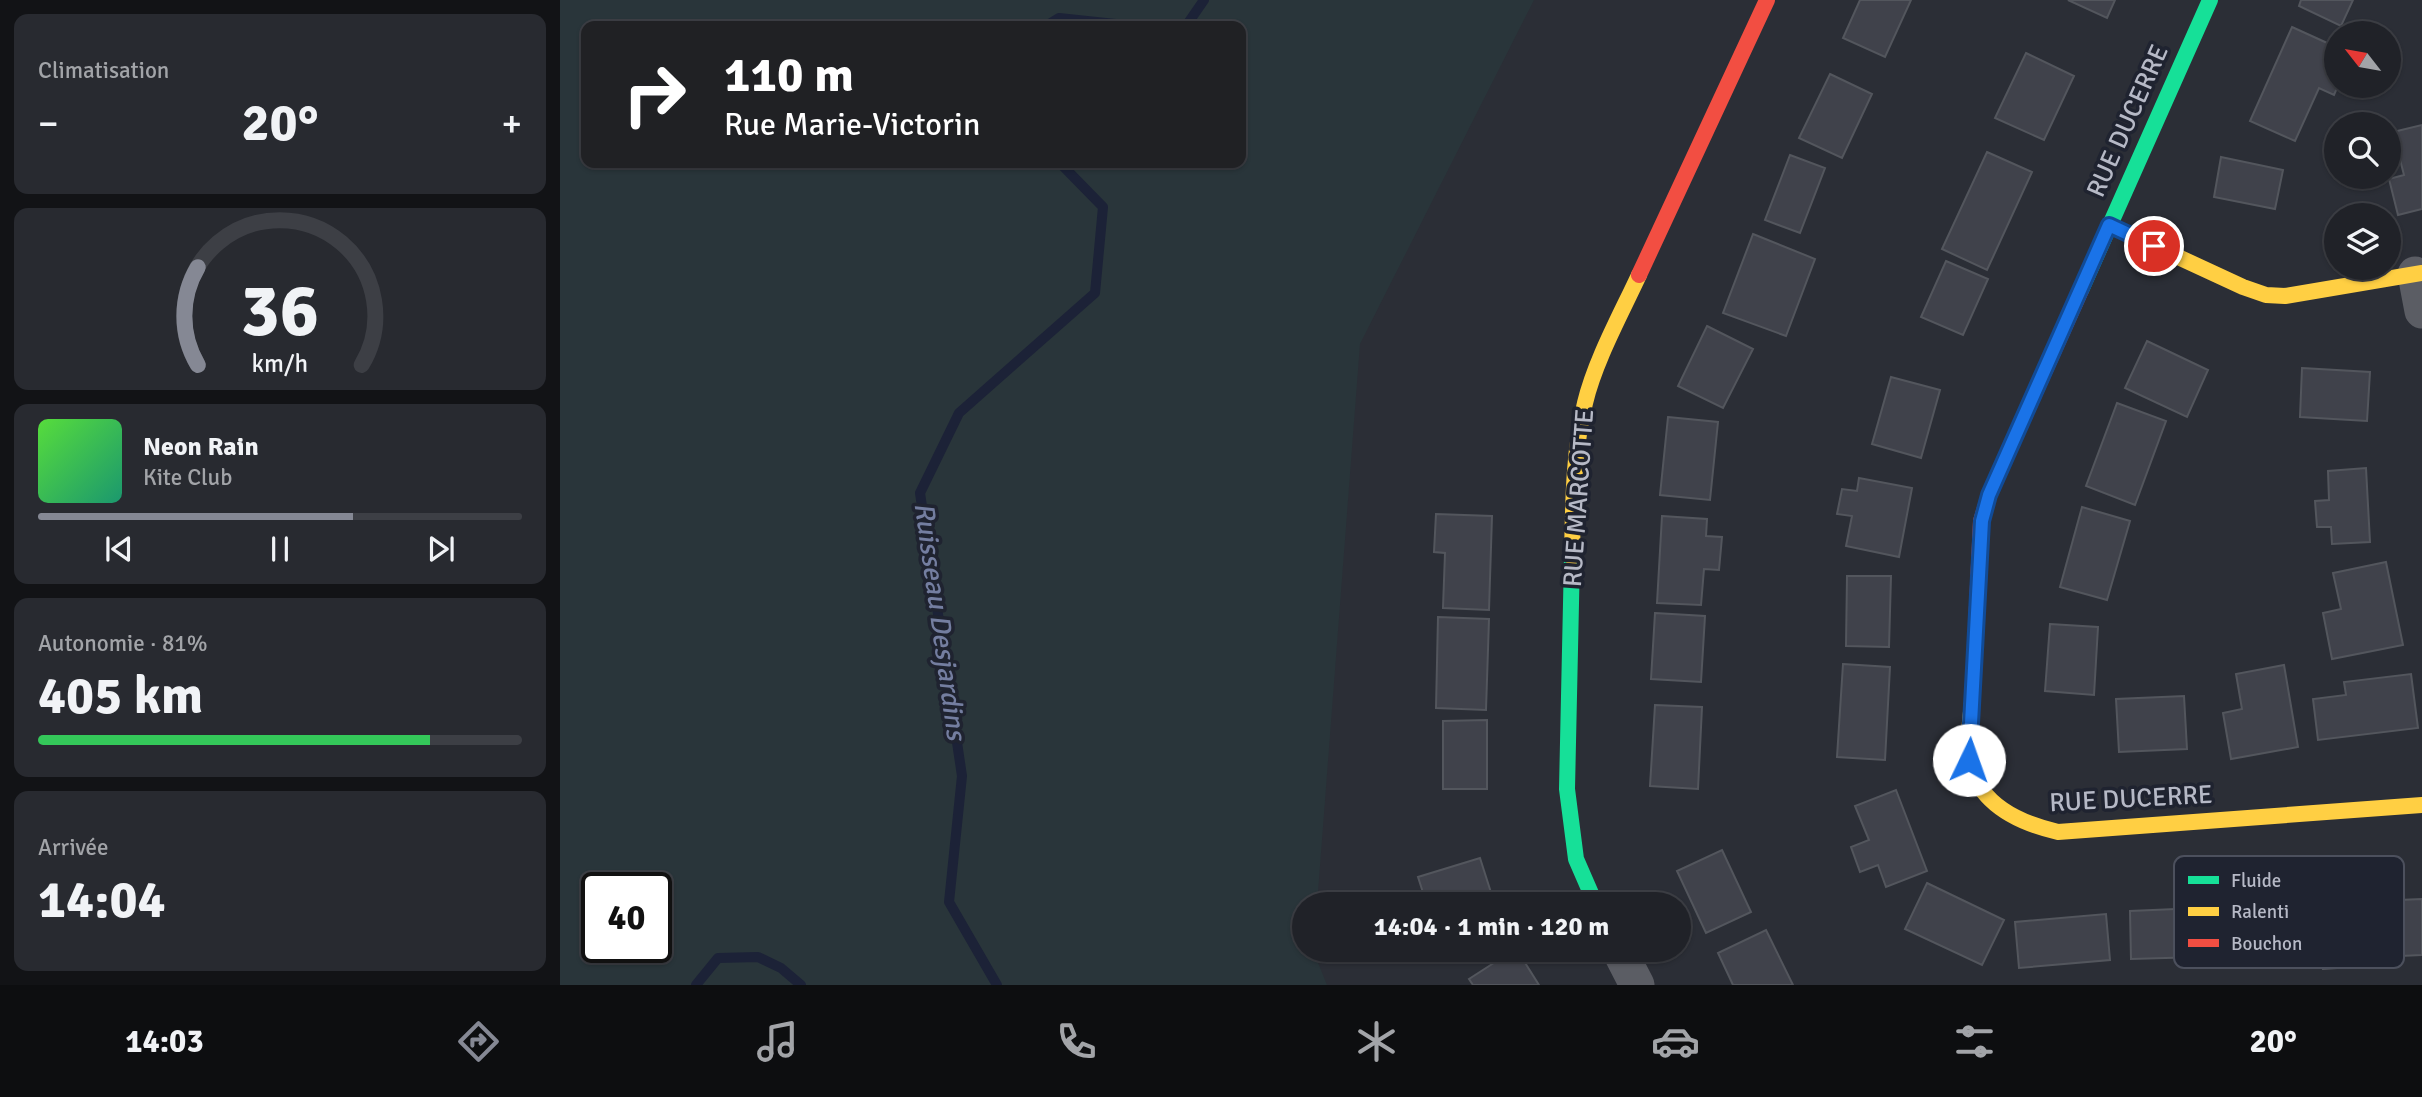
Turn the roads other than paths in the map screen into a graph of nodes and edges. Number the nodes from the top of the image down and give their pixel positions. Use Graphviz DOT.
graph roads {
  1 [pos="1767,0"];
  2 [pos="2210,0"];
  3 [pos="2109,225"];
  4 [pos="2418,274"];
  5 [pos="2422,311"];
  6 [pos="2422,805"];
  7 [pos="1590,892"];
  8 [pos="1625,962"];
  9 [pos="1637,985"];
  1 -- 7 [label="street, RUE MARCOTTE"];
  2 -- 3 [label="street, RUE DUCERRE"];
  3 -- 4 [label="street"];
  3 -- 6 [label="street, RUE DUCERRE"];
  4 -- 5 [label="street"];
  8 -- 9 [label="street"];
}
